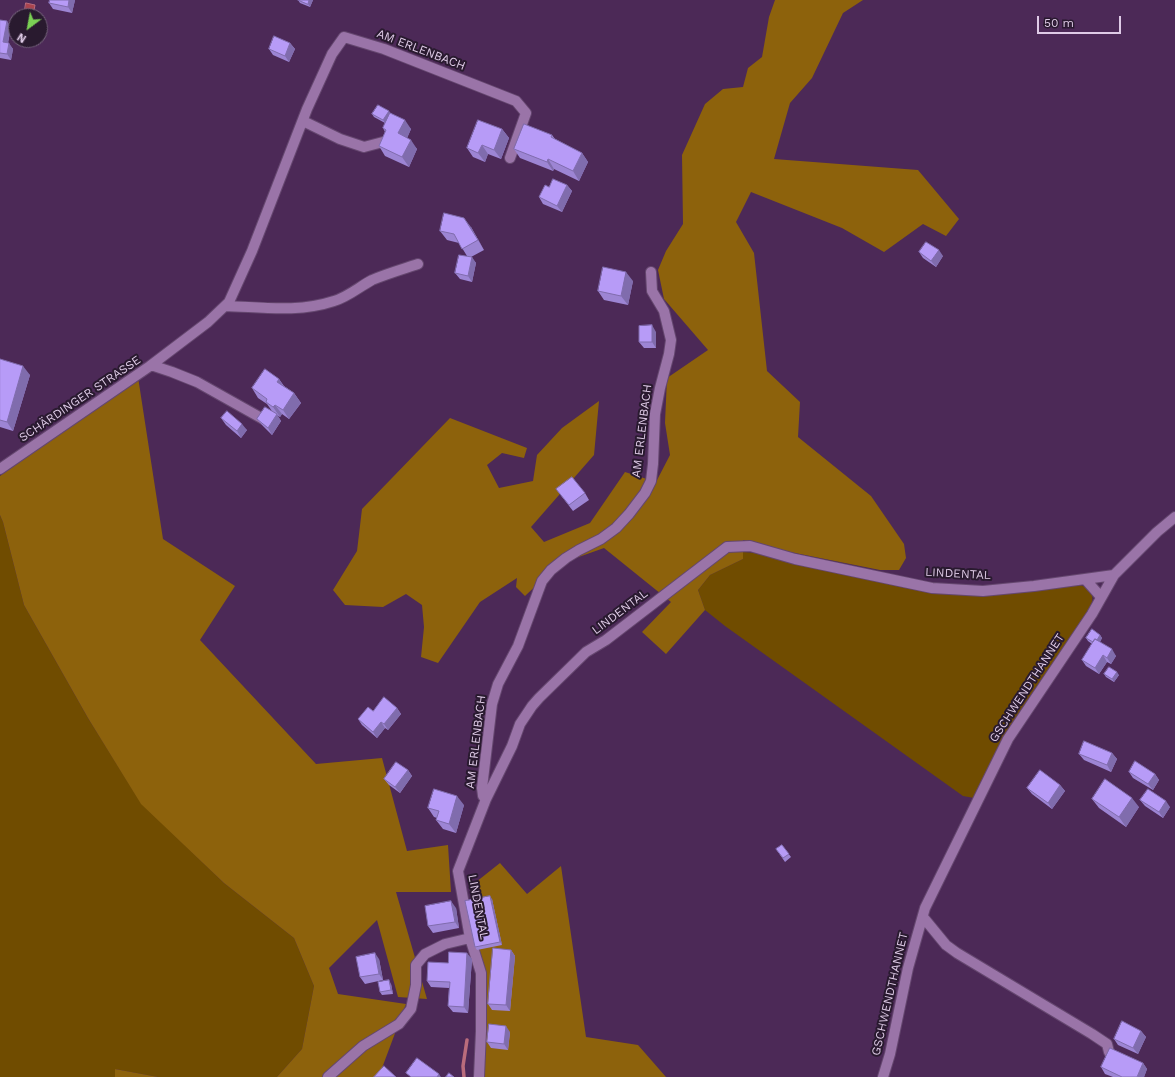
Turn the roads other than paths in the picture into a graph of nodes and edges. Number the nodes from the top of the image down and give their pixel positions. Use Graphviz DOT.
graph roads {
  1 [pos="303,121"];
  2 [pos="383,142"];
  3 [pos="510,158"];
  4 [pos="418,264"];
  5 [pos="651,272"];
  6 [pos="224,306"];
  7 [pos="150,366"];
  8 [pos="263,419"];
  9 [pos="0,469"];
  10 [pos="1175,517"];
  11 [pos="1114,575"];
  12 [pos="1085,579"];
  13 [pos="1101,597"];
  14 [pos="486,799"];
  15 [pos="923,917"];
  16 [pos="470,938"];
  17 [pos="1108,1052"];
  18 [pos="328,1077"];
  19 [pos="479,1077"];
  20 [pos="883,1077"];
  1 -- 2 [label="street"];
  1 -- 3 [label="street, AM ERLENBACH"];
  1 -- 6 [label="street, AM ERLENBACH"];
  4 -- 6 [label="street"];
  5 -- 14 [label="street, AM ERLENBACH"];
  6 -- 7 [label="street, AM ERLENBACH"];
  7 -- 8 [label="street, SCHÄRDINGER STRASSE"];
  7 -- 9 [label="street, SCHÄRDINGER STRASSE"];
  10 -- 11 [label="street, GSCHWENDTHANNET"];
  11 -- 12 [label="street, LINDENTAL"];
  11 -- 13 [label="street, GSCHWENDTHANNET"];
  12 -- 13 [label="street"];
  12 -- 14 [label="street, LINDENTAL"];
  13 -- 15 [label="street, GSCHWENDTHANNET"];
  14 -- 16 [label="street, LINDENTAL"];
  15 -- 17 [label="street"];
  15 -- 20 [label="street, GSCHWENDTHANNET"];
  16 -- 18 [label="street"];
  16 -- 19 [label="street, LINDENTAL"];
}
